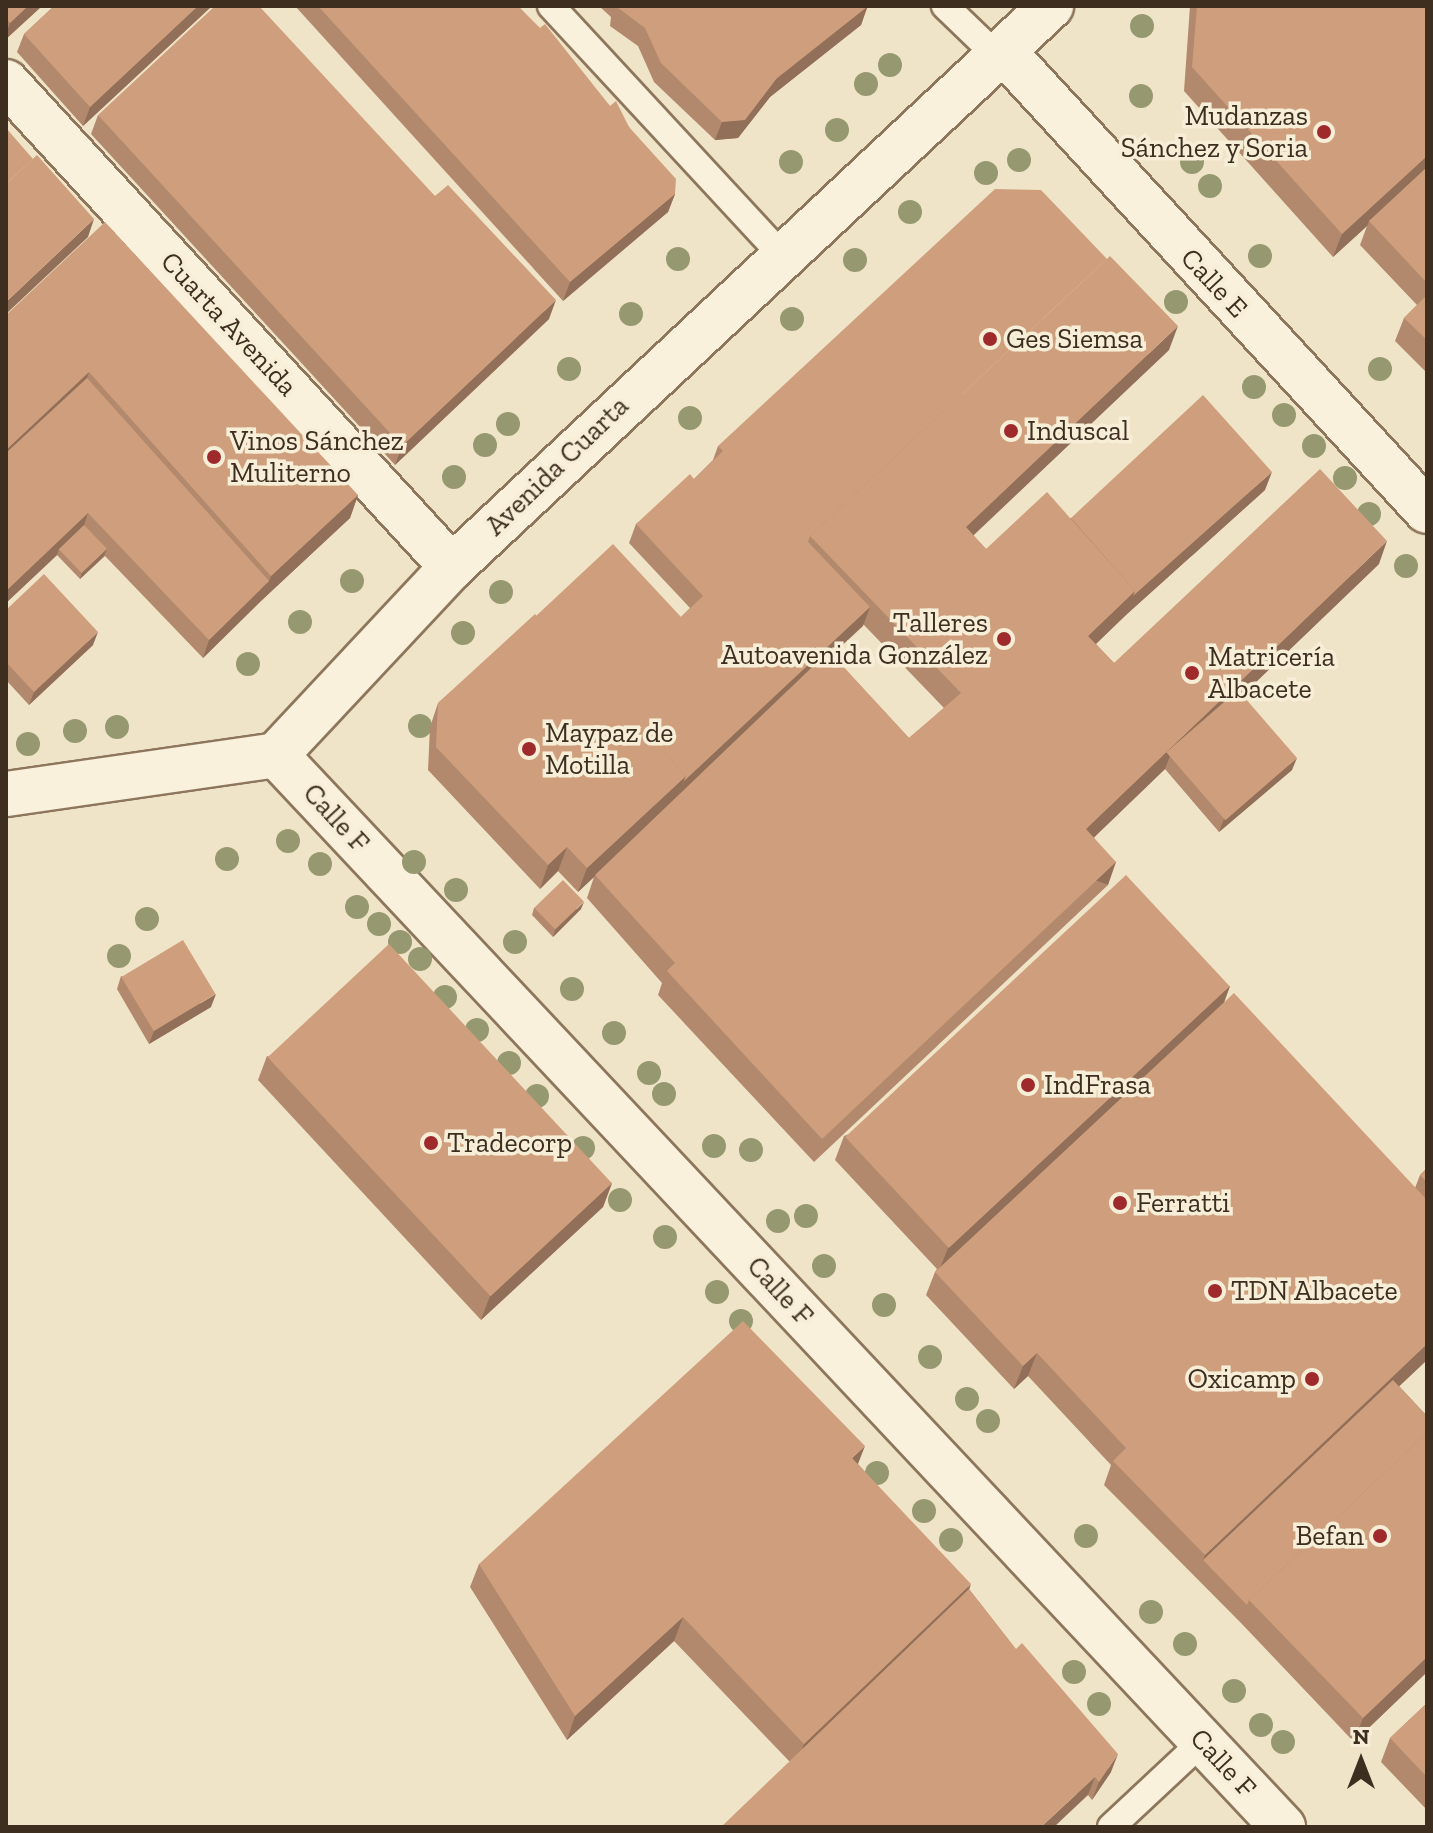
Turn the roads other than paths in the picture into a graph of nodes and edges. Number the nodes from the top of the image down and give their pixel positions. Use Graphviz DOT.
graph roads {
  1 [pos="551,6"];
  2 [pos="945,6"];
  3 [pos="1051,6"];
  4 [pos="1000,54"];
  5 [pos="6,82"];
  6 [pos="781,254"];
  7 [pos="1427,511"];
  8 [pos="452,567"];
  9 [pos="276,755"];
  10 [pos="6,794"];
  11 [pos="1203,1741"];
  12 [pos="1111,1827"];
  13 [pos="1283,1827"];
  1 -- 6 [label="lane"];
  2 -- 4 [label="lane"];
  3 -- 4 [label="street, Avenida Cuarta"];
  4 -- 6 [label="street, Avenida Cuarta"];
  4 -- 7 [label="street, Calle E"];
  5 -- 8 [label="street, Cuarta Avenida"];
  6 -- 8 [label="street, Avenida Cuarta"];
  8 -- 9 [label="street, Avenida Cuarta"];
  9 -- 10 [label="street"];
  9 -- 11 [label="street, Calle F"];
  11 -- 12 [label="lane"];
  11 -- 13 [label="street, Calle F"];
}
